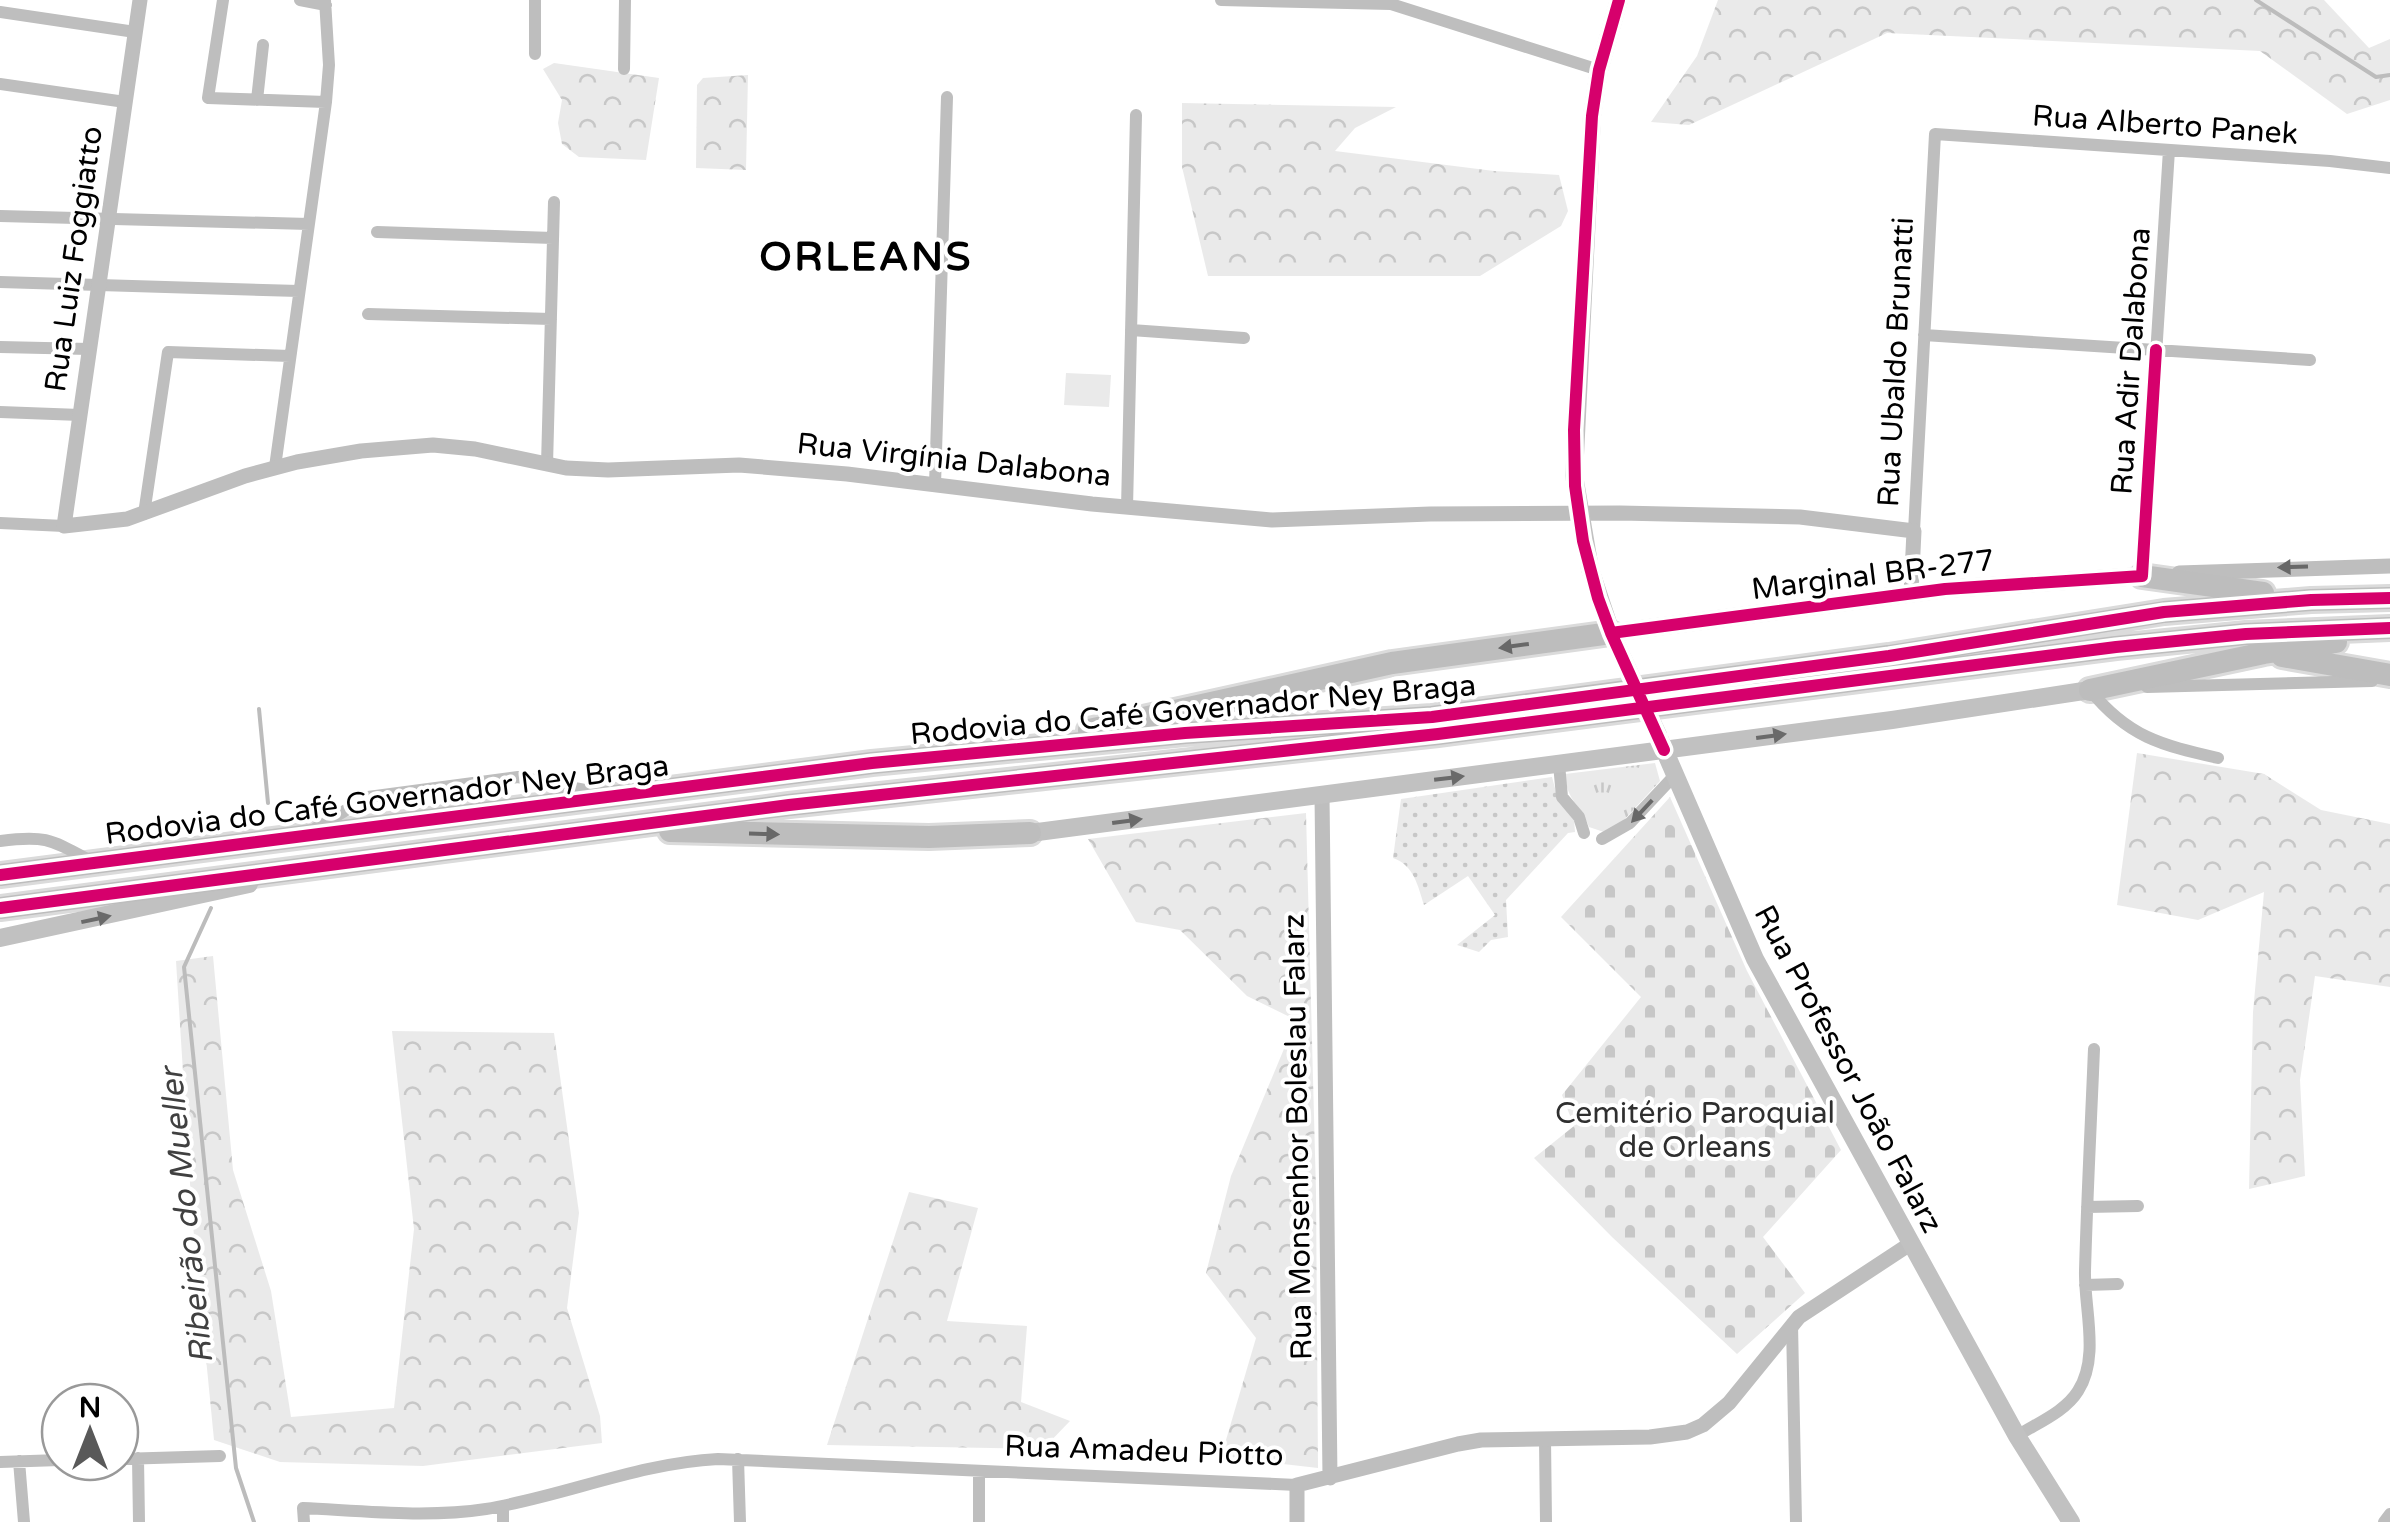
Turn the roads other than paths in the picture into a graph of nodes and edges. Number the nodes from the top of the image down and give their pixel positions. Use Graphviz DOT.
graph roads {
  1 [pos="140,0"];
  2 [pos="224,0"];
  3 [pos="300,0"];
  4 [pos="535,0"];
  5 [pos="625,0"];
  6 [pos="1221,0"];
  7 [pos="1619,0"];
  8 [pos="1392,2"];
  9 [pos="325,3"];
  10 [pos="0,12"];
  11 [pos="135,32"];
  12 [pos="263,45"];
  13 [pos="535,54"];
  14 [pos="624,69"];
  15 [pos="1599,70"];
  16 [pos="0,84"];
  17 [pos="947,96"];
  18 [pos="258,100"];
  19 [pos="125,102"];
  20 [pos="326,102"];
  21 [pos="1136,115"];
  22 [pos="1936,134"];
  23 [pos="2170,150"];
  24 [pos="2390,168"];
  25 [pos="554,202"];
  26 [pos="0,216"];
  27 [pos="108,219"];
  28 [pos="309,224"];
  29 [pos="378,232"];
  30 [pos="553,238"];
  31 [pos="0,282"];
  32 [pos="98,285"];
  33 [pos="299,291"];
  34 [pos="368,314"];
  35 [pos="551,319"];
  36 [pos="1131,330"];
  37 [pos="1924,336"];
  38 [pos="1244,338"];
  39 [pos="0,347"];
  40 [pos="89,350"];
  41 [pos="2156,350"];
  42 [pos="290,356"];
  43 [pos="2310,360"];
  44 [pos="0,412"];
  45 [pos="80,415"];
  46 [pos="547,465"];
  47 [pos="274,468"];
  48 [pos="935,485"];
  49 [pos="1127,508"];
  50 [pos="1578,513"];
  51 [pos="144,514"];
  52 [pos="0,523"];
  53 [pos="64,526"];
  54 [pos="1914,531"];
  55 [pos="2390,566"];
  56 [pos="2142,576"];
  57 [pos="1910,594"];
  58 [pos="2390,598"];
  59 [pos="2311,600"];
  60 [pos="2390,628"];
  61 [pos="2390,637"];
  62 [pos="1614,640"];
  63 [pos="2264,653"];
  64 [pos="2390,678"];
  65 [pos="2090,690"];
  66 [pos="1661,743"];
  67 [pos="998,750"];
  68 [pos="2218,758"];
  69 [pos="1559,764"];
  70 [pos="1675,775"];
  71 [pos="1322,794"];
  72 [pos="596,829"];
  73 [pos="1030,833"];
  74 [pos="1584,833"];
  75 [pos="1602,839"];
  76 [pos="0,841"];
  77 [pos="96,863"];
  78 [pos="331,865"];
  79 [pos="0,875"];
  80 [pos="0,908"];
  81 [pos="0,938"];
  82 [pos="2094,1049"];
  83 [pos="2138,1206"];
  84 [pos="2087,1208"];
  85 [pos="1910,1244"];
  86 [pos="2118,1284"];
  87 [pos="2085,1285"];
  88 [pos="1792,1324"];
  89 [pos="2017,1436"];
  90 [pos="1545,1439"];
  91 [pos="220,1456"];
  92 [pos="140,1458"];
  93 [pos="738,1459"];
  94 [pos="40,1460"];
  95 [pos="19,1461"];
  96 [pos="0,1462"];
  97 [pos="978,1472"];
  98 [pos="1330,1478"];
  99 [pos="138,1482"];
  100 [pos="1296,1485"];
  101 [pos="503,1506"];
  102 [pos="2390,1514"];
  103 [pos="303,1515"];
  104 [pos="400,1517"];
  105 [pos="24,1522"];
  106 [pos="139,1522"];
  107 [pos="504,1522"];
  108 [pos="740,1522"];
  109 [pos="980,1522"];
  110 [pos="1297,1522"];
  111 [pos="1546,1522"];
  112 [pos="1796,1522"];
  113 [pos="2071,1522"];
  114 [pos="2384,1522"];
  1 -- 11 [label="street, Rua Luiz Foggiatto"];
  2 -- 18 [label="street"];
  3 -- 9 [label="street"];
  4 -- 13 [label="street"];
  5 -- 14 [label="street"];
  6 -- 8 [label="street"];
  7 -- 15 [label="main road, Rua Professor João Falarz"];
  8 -- 15 [label="street"];
  9 -- 20 [label="street"];
  10 -- 11 [label="street"];
  11 -- 19 [label="street, Rua Luiz Foggiatto"];
  12 -- 18 [label="street"];
  15 -- 50 [label="main road, Rua Professor João Falarz"];
  16 -- 19 [label="street"];
  17 -- 48 [label="street"];
  18 -- 20 [label="street"];
  19 -- 27 [label="street, Rua Luiz Foggiatto"];
  20 -- 28 [label="street"];
  21 -- 36 [label="street"];
  22 -- 23 [label="street, Rua Alberto Panek"];
  22 -- 37 [label="street, Rua Ubaldo Brunatti"];
  23 -- 24 [label="street, Rua Alberto Panek"];
  23 -- 41 [label="street, Rua Adir Dalabona"];
  25 -- 30 [label="street"];
  26 -- 27 [label="street"];
  27 -- 28 [label="street"];
  27 -- 32 [label="street, Rua Luiz Foggiatto"];
  28 -- 33 [label="street"];
  29 -- 30 [label="street"];
  30 -- 35 [label="street"];
  31 -- 32 [label="street"];
  32 -- 33 [label="street"];
  32 -- 40 [label="street, Rua Luiz Foggiatto"];
  33 -- 42 [label="street"];
  34 -- 35 [label="street"];
  35 -- 46 [label="street"];
  36 -- 38 [label="street"];
  36 -- 49 [label="street"];
  37 -- 41 [label="street"];
  37 -- 54 [label="street, Rua Ubaldo Brunatti"];
  39 -- 40 [label="street"];
  40 -- 45 [label="street, Rua Luiz Foggiatto"];
  41 -- 43 [label="street"];
  41 -- 56 [label="street, Rua Adir Dalabona"];
  42 -- 47 [label="street"];
  42 -- 51 [label="street"];
  44 -- 45 [label="street"];
  45 -- 53 [label="street, Rua Luiz Foggiatto"];
  46 -- 47 [label="street, Rua Virgínia Dalabona"];
  46 -- 48 [label="street, Rua Virgínia Dalabona"];
  47 -- 51 [label="street, Rua Virgínia Dalabona"];
  48 -- 49 [label="street, Rua Virgínia Dalabona"];
  49 -- 50 [label="street, Rua Virgínia Dalabona"];
  50 -- 54 [label="street, Rua Virgínia Dalabona"];
  50 -- 62 [label="main road, Rua Professor João Falarz"];
  51 -- 53 [label="street, Rua Virgínia Dalabona"];
  52 -- 53 [label="street, Rua Virgínia Dalabona"];
  54 -- 57 [label="street, Rua Ubaldo Brunatti"];
  55 -- 56 [label="street, Marginal BR-277, one-way"];
  56 -- 57 [label="main road, Marginal BR-277"];
  56 -- 59 [label="highway"];
  57 -- 62 [label="main road, Marginal BR-277"];
  58 -- 59 [label="highway, Rodovia do Café Governador Ney Braga"];
  59 -- 67 [label="highway, Rodovia do Café Governador Ney Braga"];
  60 -- 72 [label="highway, Rodovia do Café Governador Ney Braga"];
  61 -- 63 [label="highway"];
  62 -- 66 [label="main road, Rua Professor João Falarz, bridge"];
  62 -- 67 [label="highway, one-way"];
  63 -- 64 [label="highway"];
  63 -- 65 [label="highway"];
  64 -- 65 [label="street"];
  66 -- 65 [label="main road, one-way"];
  65 -- 68 [label="street"];
  66 -- 69 [label="main road"];
  66 -- 70 [label="main road, Rua Professor João Falarz"];
  67 -- 77 [label="highway, Rodovia do Café Governador Ney Braga"];
  71 -- 69 [label="main road, one-way"];
  69 -- 74 [label="street"];
  70 -- 75 [label="street, one-way"];
  70 -- 85 [label="main road, Rua Professor João Falarz"];
  73 -- 71 [label="main road, one-way"];
  71 -- 98 [label="street, Rua Monsenhor Boleslau Falarz"];
  72 -- 73 [label="highway, one-way"];
  72 -- 78 [label="highway, Rodovia do Café Governador Ney Braga"];
  76 -- 77 [label="street"];
  77 -- 79 [label="highway, Rodovia do Café Governador Ney Braga"];
  78 -- 80 [label="highway, Rodovia do Café Governador Ney Braga"];
  81 -- 78 [label="main road, one-way"];
  82 -- 84 [label="street"];
  83 -- 84 [label="street"];
  84 -- 87 [label="street"];
  85 -- 88 [label="street, Rua Amadeu Piotto"];
  85 -- 89 [label="main road, Rua Professor João Falarz"];
  86 -- 87 [label="street"];
  87 -- 89 [label="street"];
  88 -- 90 [label="street, Rua Amadeu Piotto"];
  88 -- 112 [label="street"];
  89 -- 113 [label="main road, Rua Professor João Falarz"];
  90 -- 98 [label="street, Rua Amadeu Piotto"];
  90 -- 111 [label="street"];
  91 -- 92 [label="street"];
  93 -- 97 [label="street, Rua Amadeu Piotto"];
  93 -- 101 [label="street, Rua Amadeu Piotto"];
  93 -- 108 [label="street"];
  94 -- 95 [label="street"];
  95 -- 96 [label="street"];
  95 -- 105 [label="street"];
  97 -- 100 [label="street, Rua Amadeu Piotto"];
  97 -- 109 [label="street"];
  98 -- 100 [label="street, Rua Amadeu Piotto"];
  99 -- 106 [label="street"];
  100 -- 110 [label="street"];
  101 -- 104 [label="street, Rua Amadeu Piotto"];
  101 -- 107 [label="street"];
  102 -- 114 [label="street"];
  103 -- 104 [label="street, Rua Amadeu Piotto"];
}
